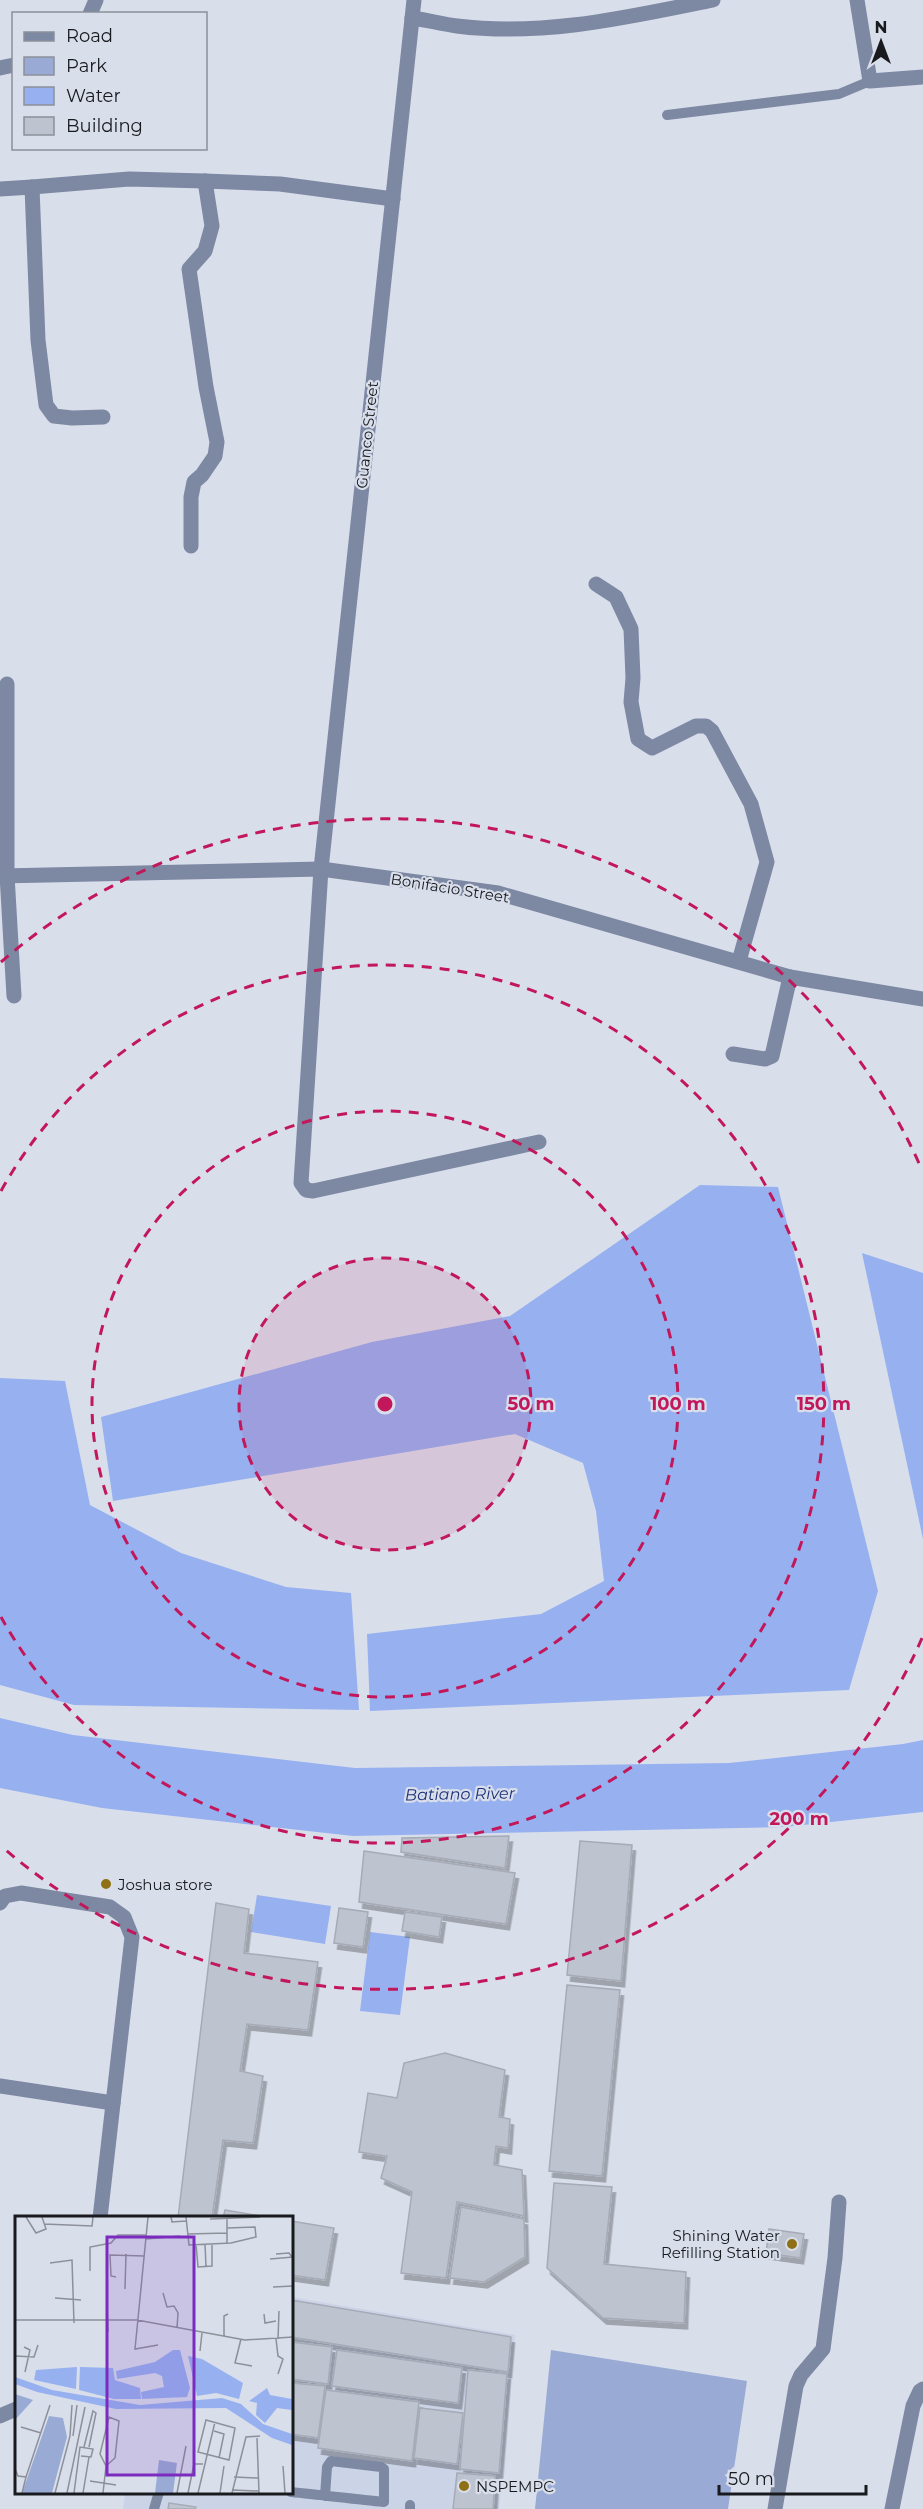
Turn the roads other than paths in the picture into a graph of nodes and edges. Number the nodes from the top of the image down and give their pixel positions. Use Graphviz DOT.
graph roads {
  1 [pos="414,0"];
  2 [pos="713,0"];
  3 [pos="857,0"];
  4 [pos="412,18"];
  5 [pos="923,77"];
  6 [pos="870,81"];
  7 [pos="668,116"];
  8 [pos="205,181"];
  9 [pos="32,187"];
  10 [pos="0,189"];
  11 [pos="393,199"];
  12 [pos="103,417"];
  13 [pos="191,546"];
  14 [pos="596,584"];
  15 [pos="7,684"];
  16 [pos="321,869"];
  17 [pos="4,876"];
  18 [pos="739,961"];
  19 [pos="790,977"];
  20 [pos="14,996"];
  21 [pos="923,999"];
  22 [pos="733,1054"];
  23 [pos="539,1142"];
  24 [pos="0,1903"];
  25 [pos="0,2086"];
  26 [pos="113,2103"];
  27 [pos="839,2202"];
  28 [pos="100,2216"];
  29 [pos="923,2389"];
  30 [pos="15,2409"];
  31 [pos="0,2416"];
  32 [pos="292,2492"];
  33 [pos="159,2494"];
  34 [pos="325,2496"];
  35 [pos="154,2509"];
  36 [pos="775,2509"];
  37 [pos="892,2509"];
  1 -- 4 [label="street, Guanco Street"];
  2 -- 4 [label="street"];
  3 -- 6 [label="street"];
  4 -- 11 [label="street, Guanco Street"];
  5 -- 6 [label="street"];
  6 -- 7 [label="lane"];
  8 -- 9 [label="street"];
  8 -- 11 [label="street"];
  8 -- 13 [label="street"];
  9 -- 10 [label="street"];
  9 -- 12 [label="street"];
  11 -- 16 [label="street, Guanco Street"];
  14 -- 18 [label="street"];
  15 -- 17 [label="street"];
  16 -- 17 [label="street, Bonifacio Street"];
  16 -- 18 [label="street, Bonifacio Street"];
  16 -- 23 [label="street, Guanco Street"];
  17 -- 20 [label="street"];
  18 -- 19 [label="street, Bonifacio Street"];
  19 -- 21 [label="street, Bonifacio Street"];
  19 -- 22 [label="street"];
  24 -- 26 [label="street"];
  25 -- 26 [label="street"];
  26 -- 28 [label="street"];
  27 -- 36 [label="street"];
  29 -- 37 [label="street"];
  30 -- 31 [label="street"];
  32 -- 34 [label="lane"];
  33 -- 35 [label="lane"];
  34 -- 34 [label="lane"];
}
